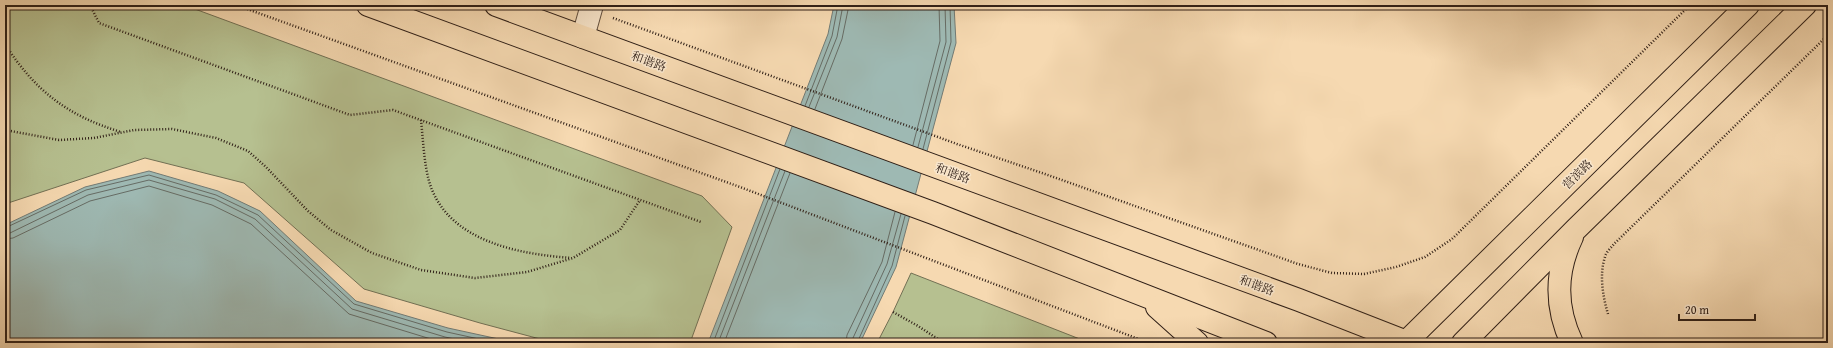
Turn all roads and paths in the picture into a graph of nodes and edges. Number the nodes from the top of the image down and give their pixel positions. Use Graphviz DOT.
graph roads {
  1 [pos="90,5"];
  2 [pos="236,5"];
  3 [pos="368,5"];
  4 [pos="496,5"];
  5 [pos="1690,5"];
  6 [pos="1748,5"];
  7 [pos="1805,5"];
  8 [pos="591,7"];
  9 [pos="1828,35"];
  10 [pos="583,37"];
  11 [pos="5,44"];
  12 [pos="421,120"];
  13 [pos="5,130"];
  14 [pos="122,132"];
  15 [pos="640,200"];
  16 [pos="701,222"];
  17 [pos="1576,229"];
  18 [pos="573,258"];
  19 [pos="1143,296"];
  20 [pos="893,312"];
  21 [pos="1608,314"];
  22 [pos="944,343"];
  23 [pos="1149,343"];
  24 [pos="1197,343"];
  25 [pos="1266,343"];
  26 [pos="1407,343"];
  27 [pos="1462,343"];
  28 [pos="1572,343"];
  1 -- 12 [label="path"];
  2 -- 23 [label="path"];
  3 -- 19 [label="main road"];
  4 -- 10 [label="main road, 和谐路"];
  5 -- 8 [label="path"];
  6 -- 26 [label="main road, 营滨路"];
  7 -- 17 [label="main road"];
  8 -- 10 [label="lane"];
  9 -- 21 [label="path"];
  10 -- 26 [label="main road, 和谐路"];
  11 -- 14 [label="path"];
  12 -- 15 [label="path"];
  12 -- 18 [label="path"];
  13 -- 14 [label="path"];
  14 -- 18 [label="path"];
  15 -- 16 [label="path"];
  15 -- 18 [label="path"];
  17 -- 27 [label="main road"];
  17 -- 28 [label="main road"];
  19 -- 24 [label="main road"];
  19 -- 25 [label="main road"];
  20 -- 22 [label="path"];
}
